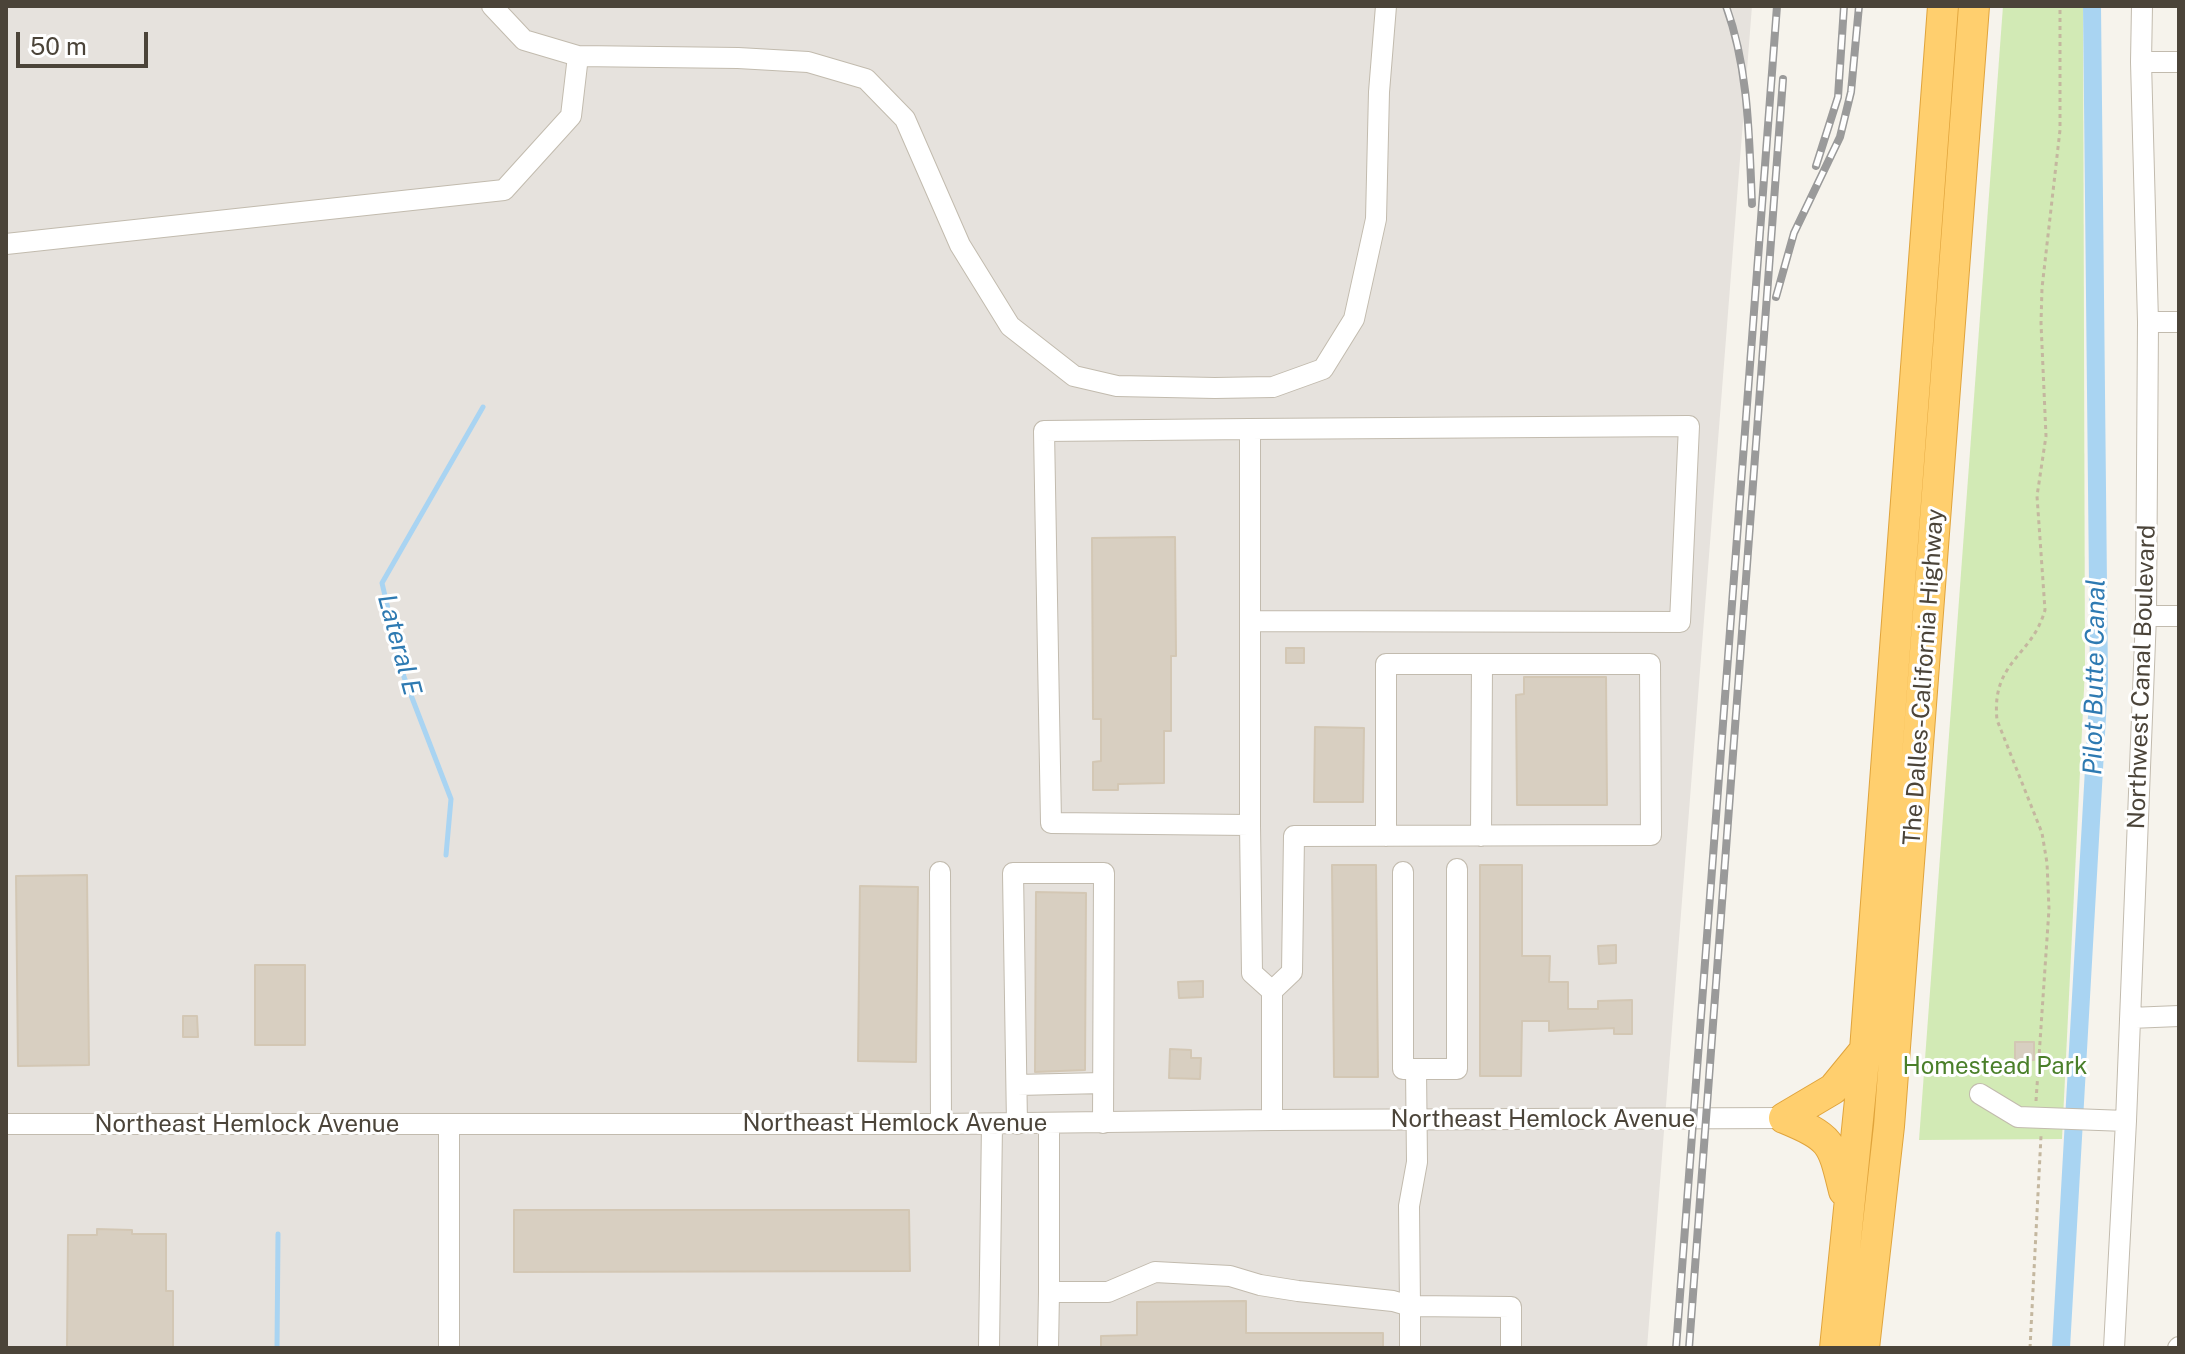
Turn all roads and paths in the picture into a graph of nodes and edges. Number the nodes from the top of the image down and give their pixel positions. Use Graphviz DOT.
graph roads {
  1 [pos="492,6"];
  2 [pos="1386,6"];
  3 [pos="1943,6"];
  4 [pos="1974,6"];
  5 [pos="2060,6"];
  6 [pos="2142,6"];
  7 [pos="578,56"];
  8 [pos="2141,62"];
  9 [pos="2179,62"];
  10 [pos="6,244"];
  11 [pos="2148,322"];
  12 [pos="2179,322"];
  13 [pos="1250,429"];
  14 [pos="2146,616"];
  15 [pos="2179,616"];
  16 [pos="1250,621"];
  17 [pos="1482,664"];
  18 [pos="1250,825"];
  19 [pos="1386,836"];
  20 [pos="1481,836"];
  21 [pos="1457,869"];
  22 [pos="940,872"];
  23 [pos="1403,872"];
  24 [pos="1272,991"];
  25 [pos="2179,1016"];
  26 [pos="2130,1018"];
  27 [pos="1865,1050"];
  28 [pos="1416,1069"];
  29 [pos="1103,1083"];
  30 [pos="1017,1085"];
  31 [pos="1980,1094"];
  32 [pos="1784,1118"];
  33 [pos="2046,1118"];
  34 [pos="1272,1120"];
  35 [pos="1417,1120"];
  36 [pos="2126,1121"];
  37 [pos="1103,1123"];
  38 [pos="6,1124"];
  39 [pos="941,1124"];
  40 [pos="992,1124"];
  41 [pos="1017,1124"];
  42 [pos="1049,1124"];
  43 [pos="449,1125"];
  44 [pos="1850,1216"];
  45 [pos="1049,1292"];
  46 [pos="1410,1306"];
  47 [pos="449,1348"];
  48 [pos="989,1348"];
  49 [pos="1048,1348"];
  50 [pos="1410,1348"];
  51 [pos="1511,1348"];
  52 [pos="1835,1348"];
  53 [pos="1864,1348"];
  54 [pos="2030,1348"];
  55 [pos="2114,1348"];
  1 -- 7 [label="street"];
  2 -- 7 [label="street"];
  3 -- 27 [label="highway, The Dalles-California Highway"];
  4 -- 53 [label="highway, The Dalles-California Highway"];
  5 -- 33 [label="path"];
  6 -- 8 [label="street, Northwest Canal Boulevard"];
  7 -- 10 [label="street"];
  8 -- 9 [label="street"];
  8 -- 11 [label="street, Northwest Canal Boulevard"];
  11 -- 12 [label="street"];
  11 -- 14 [label="street, Northwest Canal Boulevard"];
  13 -- 16 [label="street"];
  13 -- 16 [label="street"];
  13 -- 18 [label="street"];
  14 -- 15 [label="street"];
  14 -- 26 [label="street, Northwest Canal Boulevard"];
  16 -- 18 [label="street"];
  17 -- 19 [label="street"];
  17 -- 20 [label="street"];
  17 -- 20 [label="street"];
  18 -- 24 [label="street"];
  19 -- 20 [label="street"];
  19 -- 24 [label="street"];
  21 -- 28 [label="street"];
  22 -- 39 [label="street"];
  23 -- 28 [label="street"];
  24 -- 34 [label="street"];
  25 -- 26 [label="street"];
  26 -- 36 [label="street, Northwest Canal Boulevard"];
  27 -- 32 [label="highway"];
  27 -- 44 [label="highway, The Dalles-California Highway"];
  28 -- 35 [label="street"];
  29 -- 30 [label="street"];
  29 -- 30 [label="street"];
  29 -- 37 [label="street"];
  30 -- 41 [label="street"];
  31 -- 33 [label="street"];
  32 -- 35 [label="street, Northeast Hemlock Avenue"];
  32 -- 44 [label="highway"];
  33 -- 36 [label="street"];
  33 -- 54 [label="path"];
  34 -- 35 [label="street, Northeast Hemlock Avenue"];
  34 -- 37 [label="street, Northeast Hemlock Avenue"];
  35 -- 46 [label="street"];
  36 -- 55 [label="street, Northwest Canal Boulevard"];
  37 -- 42 [label="street, Northeast Hemlock Avenue"];
  38 -- 43 [label="street, Northeast Hemlock Avenue"];
  39 -- 40 [label="street, Northeast Hemlock Avenue"];
  39 -- 43 [label="street, Northeast Hemlock Avenue"];
  40 -- 41 [label="street, Northeast Hemlock Avenue"];
  40 -- 48 [label="street"];
  41 -- 42 [label="street, Northeast Hemlock Avenue"];
  42 -- 45 [label="street"];
  43 -- 47 [label="street"];
  44 -- 52 [label="highway, The Dalles-California Highway"];
  45 -- 46 [label="street"];
  45 -- 49 [label="street"];
  46 -- 50 [label="street"];
  46 -- 51 [label="street"];
}
